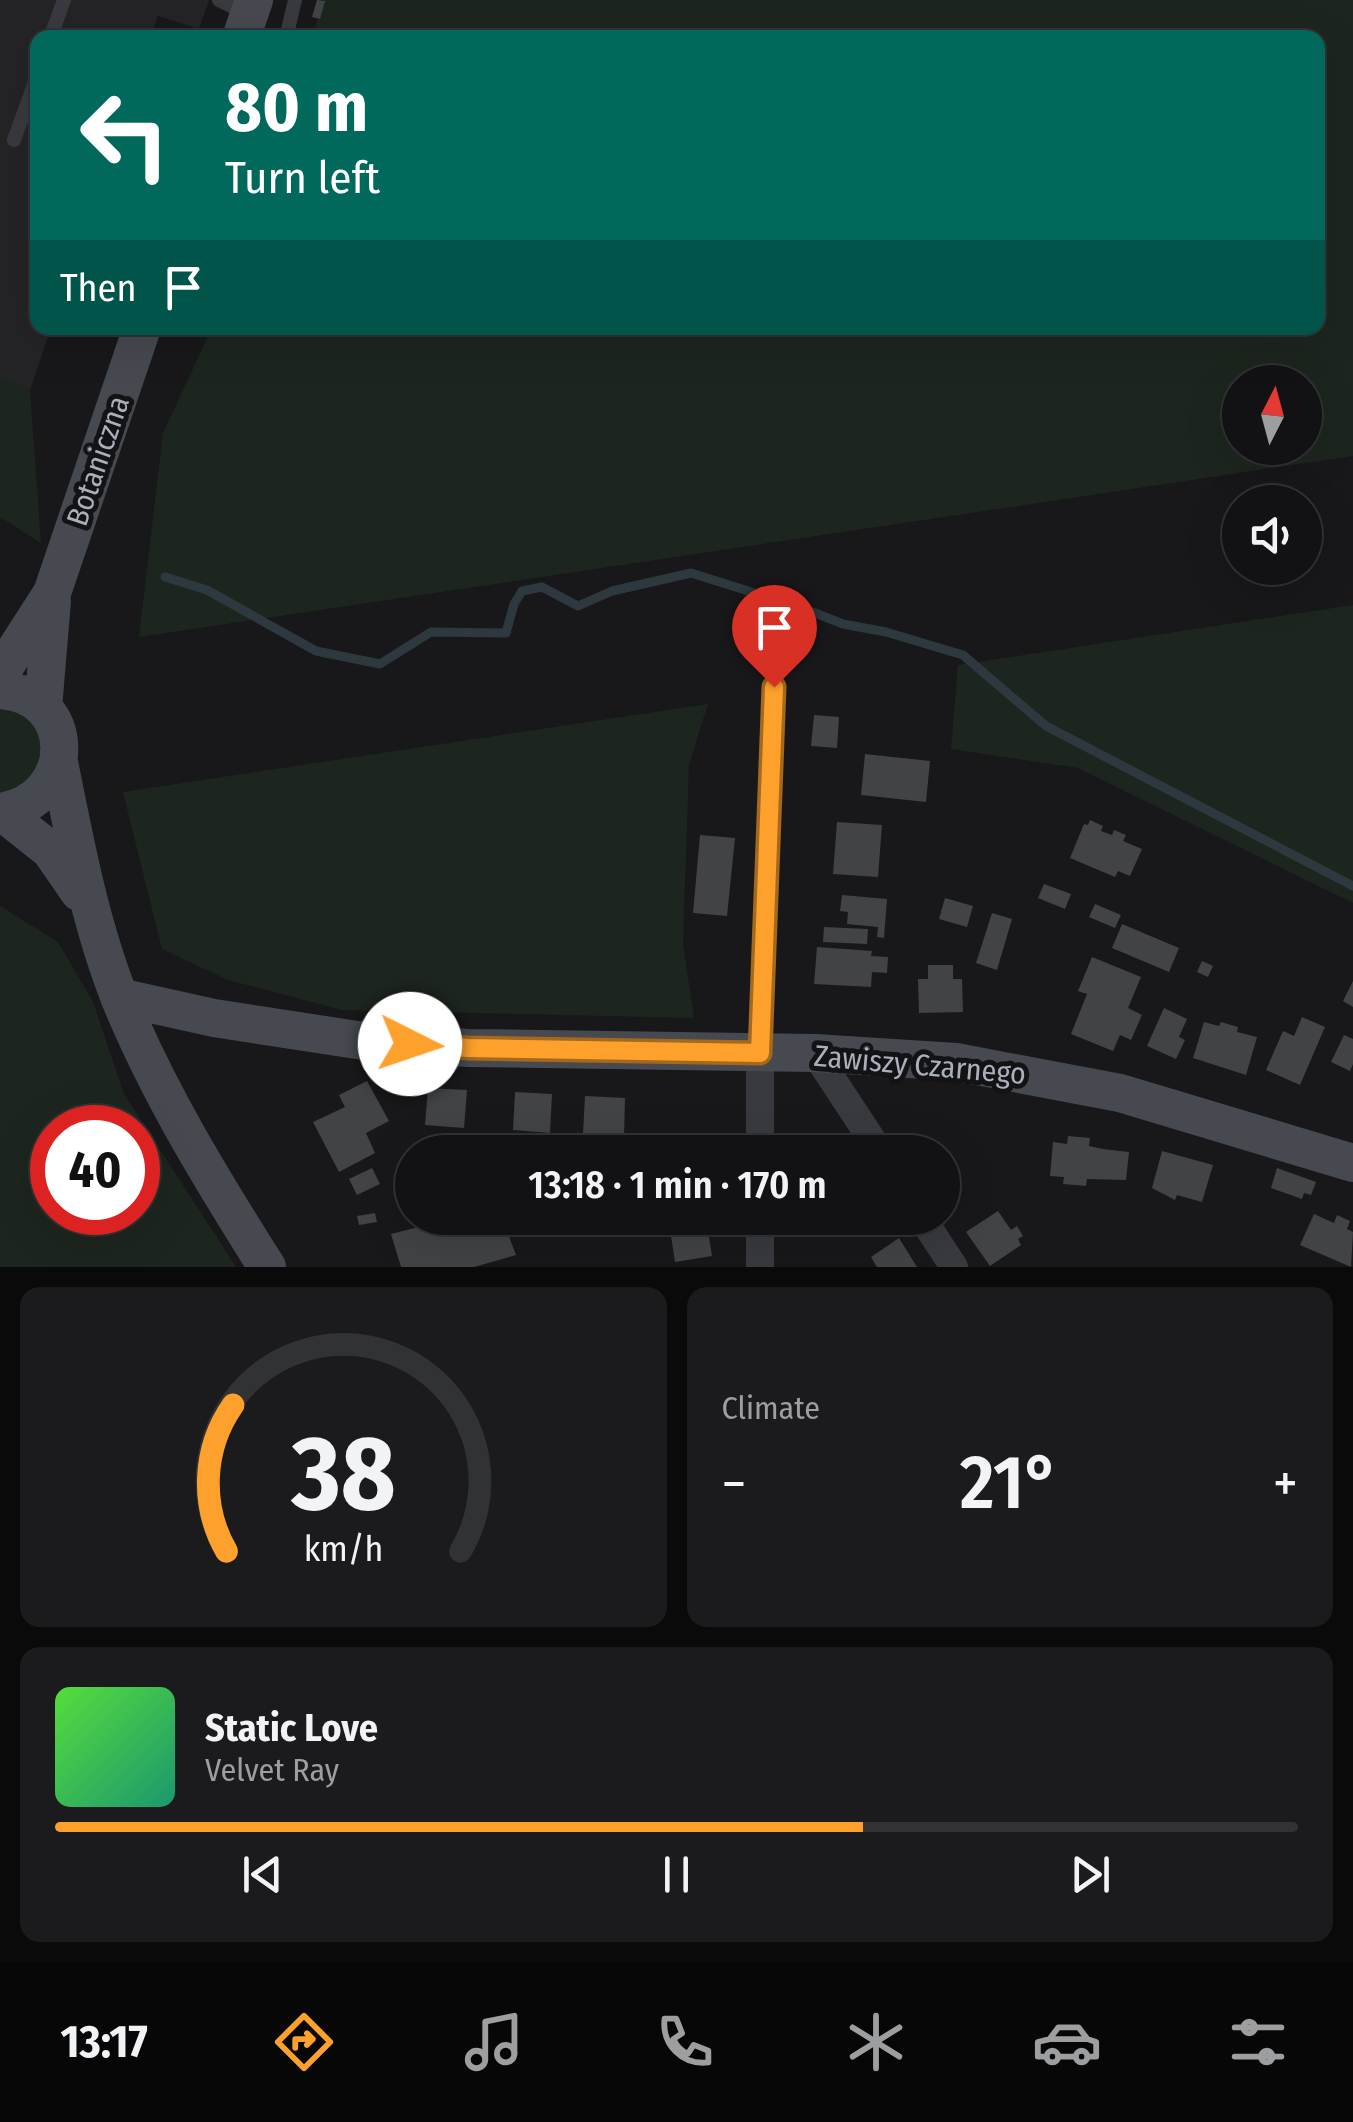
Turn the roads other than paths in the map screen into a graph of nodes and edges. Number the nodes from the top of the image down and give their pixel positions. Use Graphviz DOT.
graph roads {
  1 [pos="64,0"];
  2 [pos="295,0"];
  3 [pos="53,30"];
  4 [pos="288,30"];
  5 [pos="30,96"];
  6 [pos="14,140"];
  7 [pos="140,335"];
  8 [pos="52,593"];
  9 [pos="0,674"];
  10 [pos="774,687"];
  11 [pos="0,690"];
  12 [pos="43,708"];
  13 [pos="59,762"];
  14 [pos="1,812"];
  15 [pos="90,908"];
  16 [pos="120,996"];
  17 [pos="760,1053"];
  18 [pos="816,1054"];
  19 [pos="760,1135"];
  20 [pos="869,1135"];
  21 [pos="1353,1163"];
  22 [pos="760,1235"];
  23 [pos="933,1235"];
  24 [pos="267,1267"];
  25 [pos="760,1267"];
  26 [pos="954,1267"];
  1 -- 3 [label="lane"];
  2 -- 4 [label="lane"];
  5 -- 6 [label="lane"];
  7 -- 8 [label="street, Botaniczna"];
  8 -- 9 [label="street, Botaniczna"];
  8 -- 12 [label="street, Botaniczna"];
  10 -- 17 [label="lane"];
  11 -- 12 [label="street"];
  12 -- 13 [label="street"];
  13 -- 14 [label="street"];
  13 -- 15 [label="street"];
  14 -- 15 [label="street"];
  15 -- 16 [label="street"];
  16 -- 17 [label="street, Zawiszy Czarnego"];
  16 -- 24 [label="street"];
  17 -- 18 [label="street, Zawiszy Czarnego"];
  17 -- 19 [label="street"];
  18 -- 20 [label="street"];
  18 -- 21 [label="street, Zawiszy Czarnego"];
  22 -- 25 [label="street"];
  23 -- 26 [label="street"];
}
